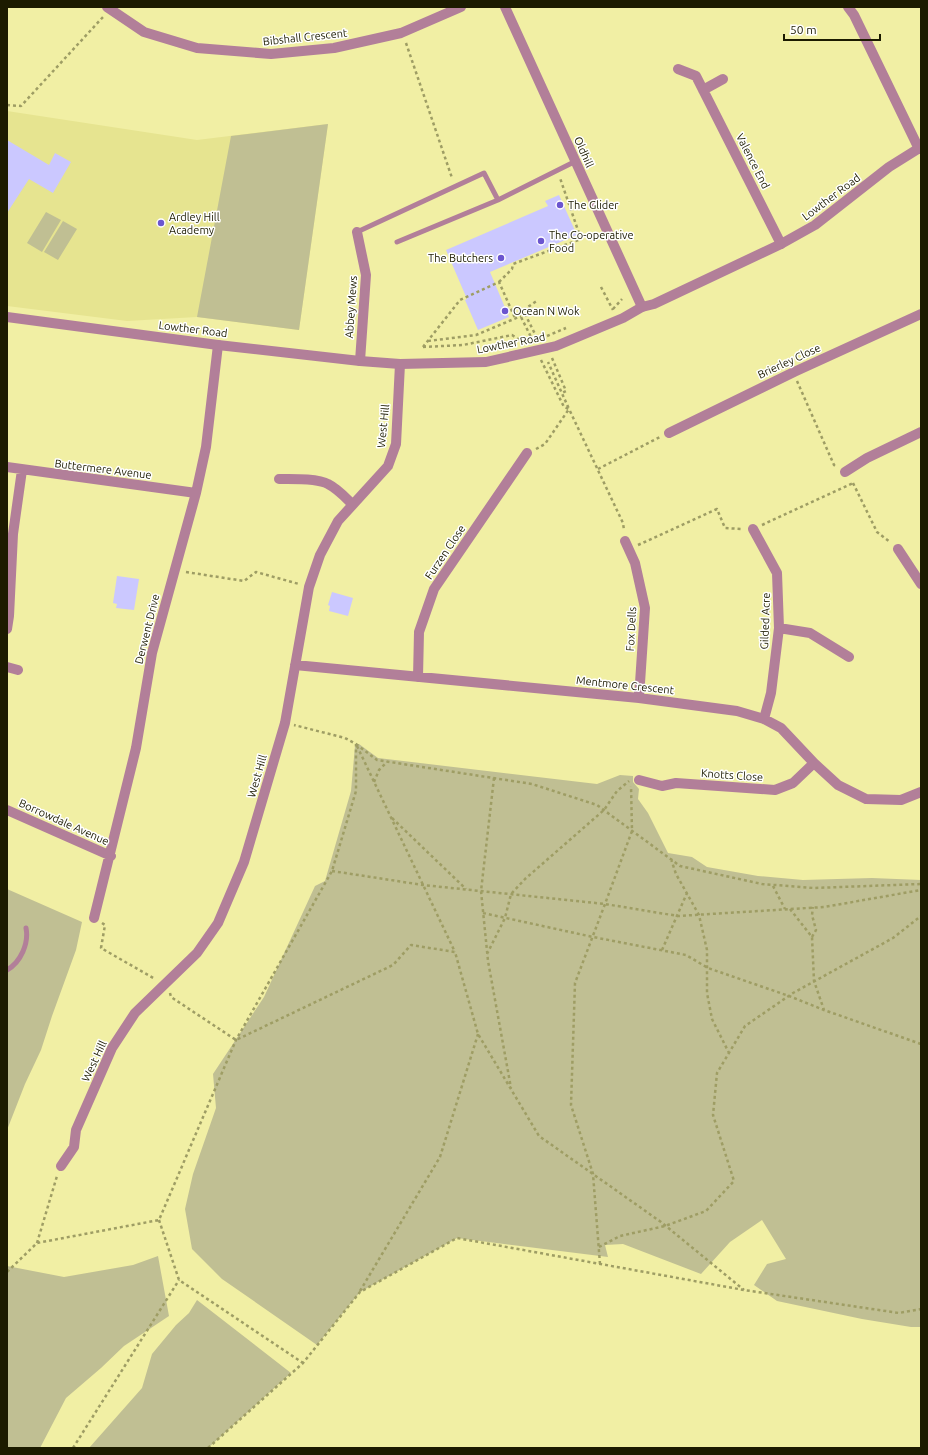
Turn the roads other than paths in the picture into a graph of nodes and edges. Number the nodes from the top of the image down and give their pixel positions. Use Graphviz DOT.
graph roads {
  1 [pos="107,7"];
  2 [pos="461,7"];
  3 [pos="505,7"];
  4 [pos="848,7"];
  5 [pos="678,69"];
  6 [pos="724,79"];
  7 [pos="702,90"];
  8 [pos="920,148"];
  9 [pos="576,161"];
  10 [pos="498,200"];
  11 [pos="357,232"];
  12 [pos="398,242"];
  13 [pos="781,244"];
  14 [pos="642,307"];
  15 [pos="921,314"];
  16 [pos="7,317"];
  17 [pos="218,345"];
  18 [pos="360,361"];
  19 [pos="400,364"];
  20 [pos="921,432"];
  21 [pos="669,433"];
  22 [pos="527,454"];
  23 [pos="7,467"];
  24 [pos="22,470"];
  25 [pos="845,472"];
  26 [pos="279,479"];
  27 [pos="196,493"];
  28 [pos="352,504"];
  29 [pos="753,529"];
  30 [pos="625,541"];
  31 [pos="898,549"];
  32 [pos="921,584"];
  33 [pos="779,628"];
  34 [pos="7,629"];
  35 [pos="849,657"];
  36 [pos="294,665"];
  37 [pos="7,667"];
  38 [pos="18,670"];
  39 [pos="418,677"];
  40 [pos="639,698"];
  41 [pos="764,719"];
  42 [pos="814,763"];
  43 [pos="639,780"];
  44 [pos="921,792"];
  45 [pos="7,810"];
  46 [pos="111,856"];
  47 [pos="94,918"];
  48 [pos="26,928"];
  49 [pos="7,970"];
  50 [pos="60,1166"];
  1 -- 2 [label="street, Bibshall Crescent"];
  3 -- 9 [label="street, Oldhill"];
  4 -- 8 [label="street"];
  5 -- 7 [label="street, Valence End"];
  6 -- 7 [label="street"];
  7 -- 13 [label="street, Valence End"];
  8 -- 13 [label="street, Lowther Road"];
  9 -- 10 [label="lane"];
  9 -- 14 [label="street, Oldhill"];
  10 -- 11 [label="lane"];
  10 -- 12 [label="lane"];
  11 -- 18 [label="street, Abbey Mews"];
  13 -- 14 [label="street, Lowther Road"];
  14 -- 19 [label="street, Lowther Road"];
  15 -- 21 [label="street, Brierley Close"];
  16 -- 17 [label="street, Lowther Road"];
  17 -- 18 [label="street, Lowther Road"];
  17 -- 27 [label="street, Derwent Drive"];
  18 -- 19 [label="street, Lowther Road"];
  19 -- 28 [label="street, West Hill"];
  20 -- 25 [label="street"];
  22 -- 39 [label="street, Furzen Close"];
  23 -- 24 [label="street, Buttermere Avenue"];
  24 -- 27 [label="street, Buttermere Avenue"];
  24 -- 34 [label="street"];
  26 -- 28 [label="street"];
  27 -- 46 [label="street, Derwent Drive"];
  28 -- 36 [label="street, West Hill"];
  29 -- 33 [label="street, Gilded Acre"];
  30 -- 40 [label="street, Fox Dells"];
  31 -- 32 [label="street"];
  33 -- 35 [label="street"];
  33 -- 41 [label="street, Gilded Acre"];
  36 -- 39 [label="street, Mentmore Crescent"];
  36 -- 50 [label="street, West Hill"];
  37 -- 38 [label="street"];
  39 -- 40 [label="street, Mentmore Crescent"];
  40 -- 41 [label="street, Mentmore Crescent"];
  41 -- 42 [label="street, Mentmore Crescent"];
  42 -- 43 [label="street, Knotts Close"];
  42 -- 44 [label="street, Mentmore Crescent"];
  45 -- 46 [label="street, Borrowdale Avenue"];
  46 -- 47 [label="street, Derwent Drive"];
  48 -- 49 [label="lane"];
}
